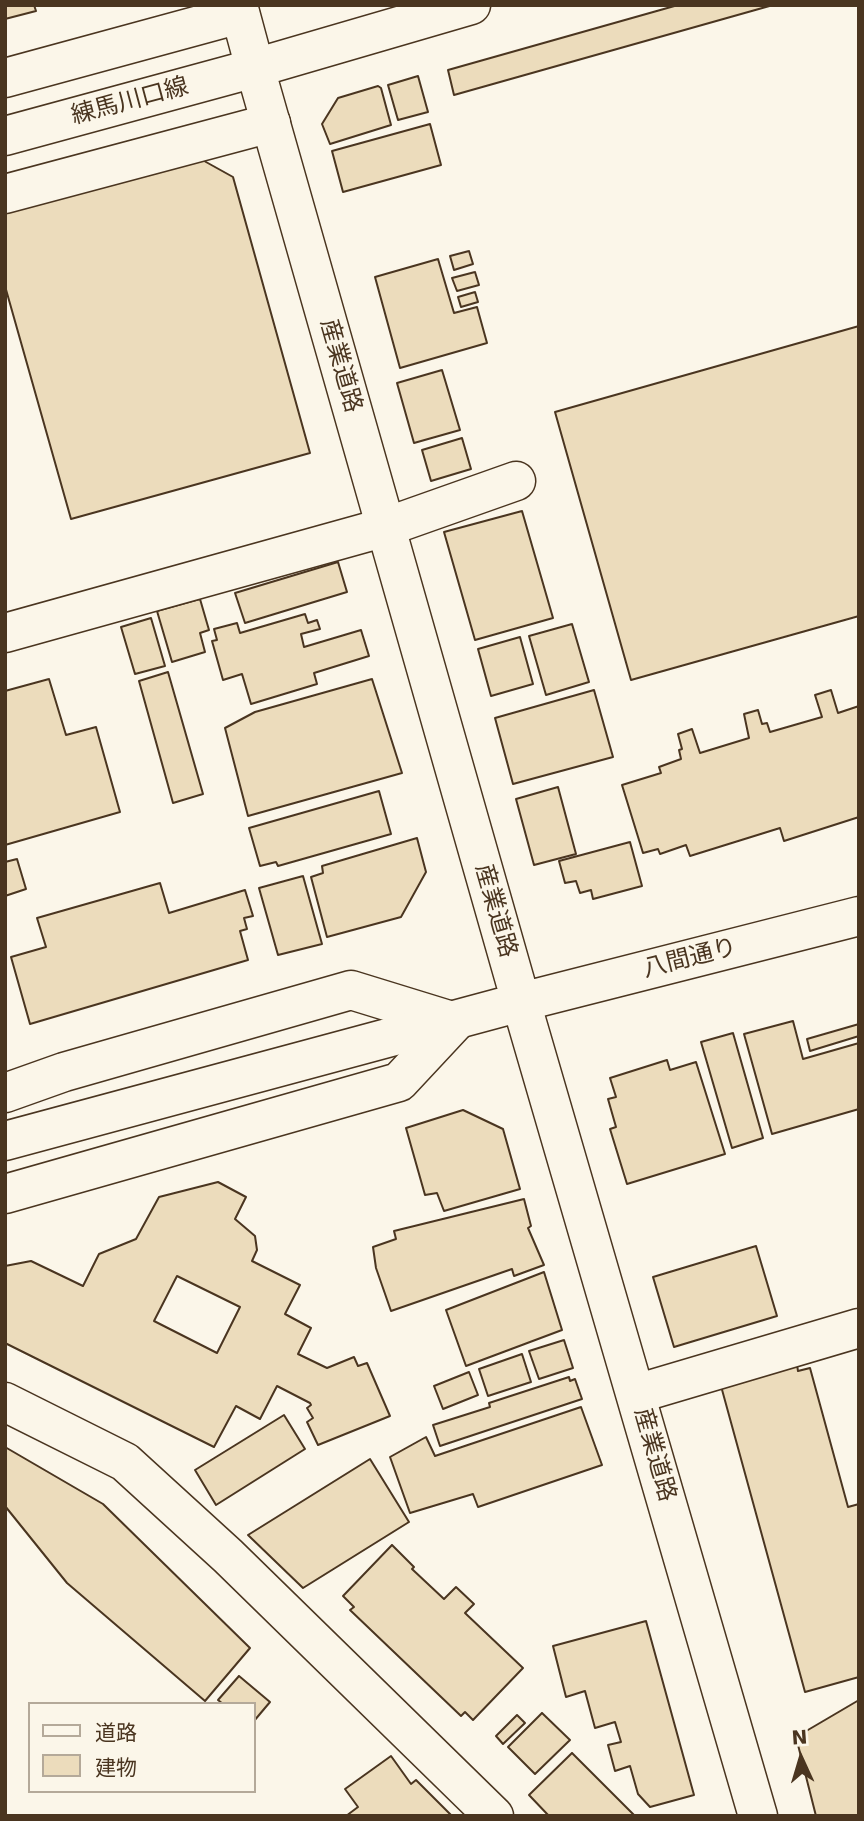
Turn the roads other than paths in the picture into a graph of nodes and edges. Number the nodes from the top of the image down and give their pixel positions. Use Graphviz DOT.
graph roads {
  1 [pos="471,5"];
  2 [pos="239,10"];
  3 [pos="255,68"];
  4 [pos="5,78"];
  5 [pos="271,122"];
  6 [pos="5,136"];
  7 [pos="5,194"];
  8 [pos="516,481"];
  9 [pos="386,527"];
  10 [pos="5,633"];
  11 [pos="859,916"];
  12 [pos="521,1002"];
  13 [pos="455,1022"];
  14 [pos="5,1093"];
  15 [pos="5,1141"];
  16 [pos="5,1194"];
  17 [pos="859,1328"];
  18 [pos="636,1394"];
  19 [pos="5,1402"];
  20 [pos="494,1816"];
  21 [pos="758,1816"];
  1 -- 3 [label="street, 練馬川口線"];
  2 -- 3 [label="street, 産業道路"];
  2 -- 4 [label="street"];
  3 -- 5 [label="street, 産業道路"];
  3 -- 6 [label="street, 練馬川口線"];
  5 -- 7 [label="street"];
  5 -- 9 [label="street, 産業道路"];
  8 -- 9 [label="street"];
  9 -- 10 [label="street"];
  9 -- 12 [label="street, 産業道路"];
  11 -- 12 [label="street, 八間通り"];
  12 -- 13 [label="street, 八間通り"];
  12 -- 18 [label="street, 産業道路"];
  13 -- 14 [label="street"];
  13 -- 15 [label="street, 八間通り"];
  13 -- 16 [label="street"];
  17 -- 18 [label="street"];
  18 -- 21 [label="street, 産業道路"];
  19 -- 20 [label="street"];
}
